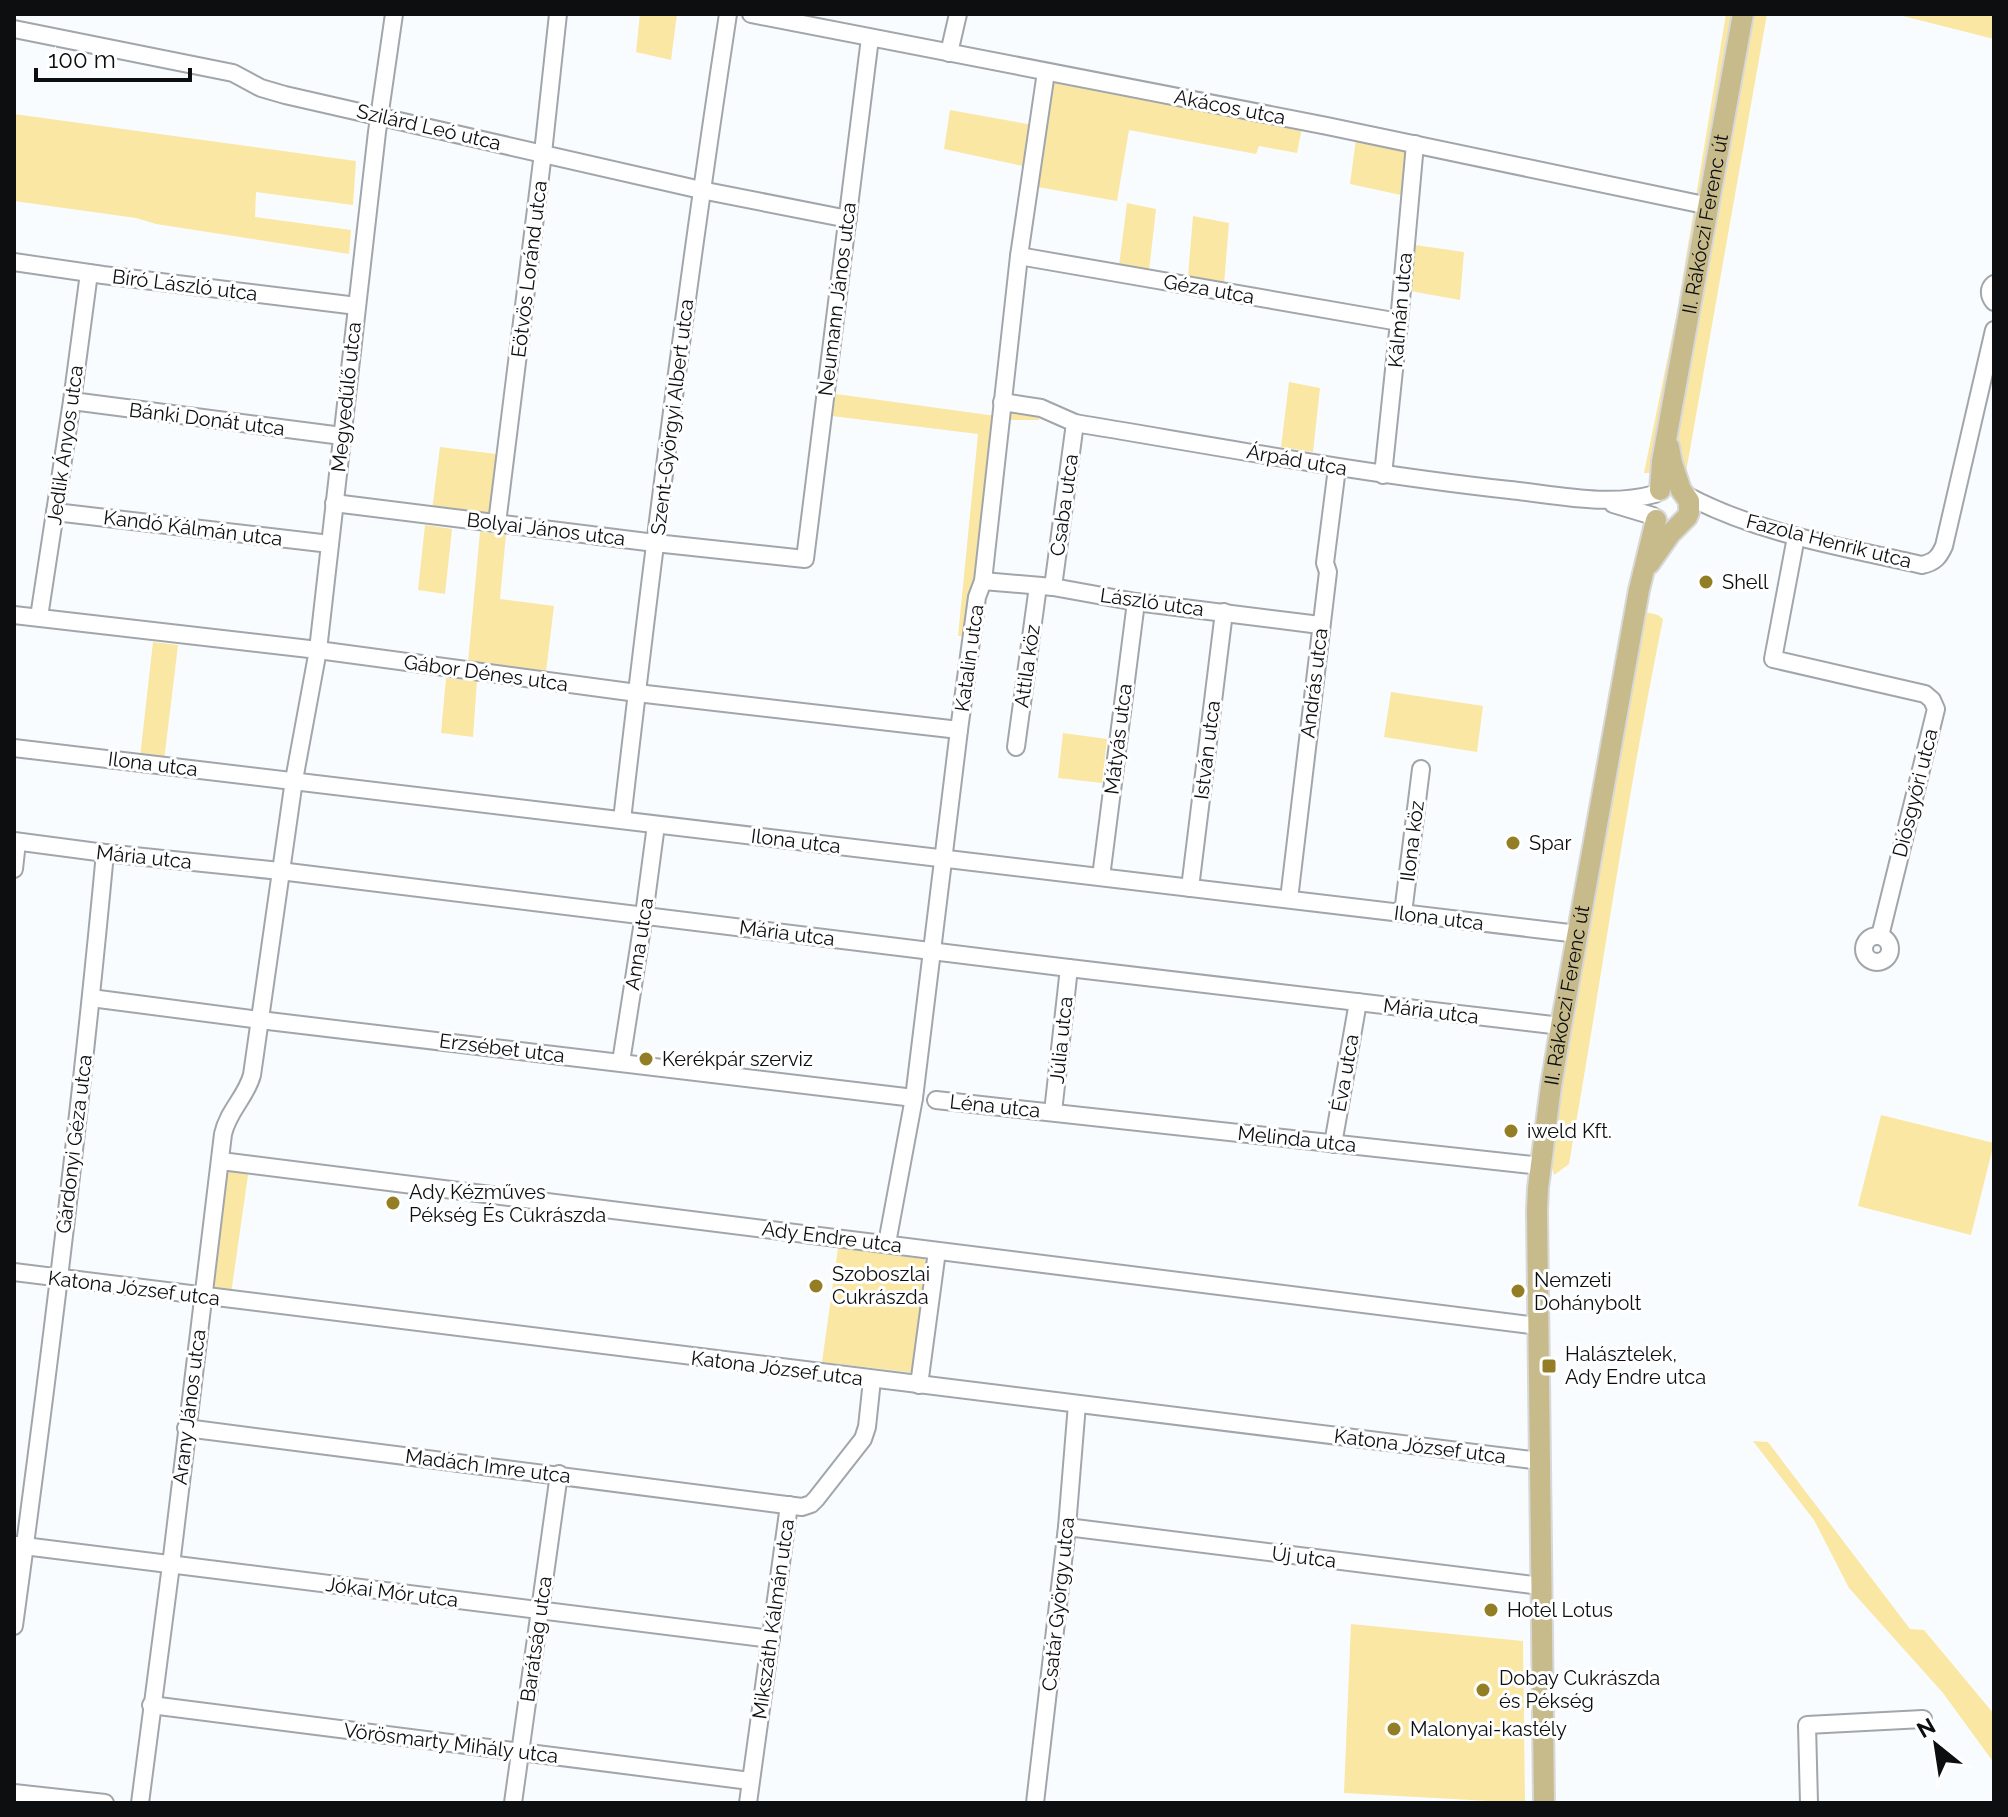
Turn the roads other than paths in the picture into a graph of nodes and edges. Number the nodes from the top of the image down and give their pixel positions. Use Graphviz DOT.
graph roads {
  1 [pos="394,14"];
  2 [pos="558,14"];
  3 [pos="728,14"];
  4 [pos="751,14"];
  5 [pos="958,14"];
  6 [pos="1743,14"];
  7 [pos="14,29"];
  8 [pos="870,38"];
  9 [pos="949,53"];
  10 [pos="1046,72"];
  11 [pos="379,116"];
  12 [pos="1415,144"];
  13 [pos="543,153"];
  14 [pos="701,190"];
  15 [pos="1709,206"];
  16 [pos="848,219"];
  17 [pos="1019,256"];
  18 [pos="14,262"];
  19 [pos="89,273"];
  20 [pos="1994,284"];
  21 [pos="1994,302"];
  22 [pos="357,306"];
  23 [pos="1399,322"];
  24 [pos="1994,330"];
  25 [pos="72,401"];
  26 [pos="1002,402"];
  27 [pos="1075,423"];
  28 [pos="342,436"];
  29 [pos="1337,468"];
  30 [pos="1383,475"];
  31 [pos="1671,492"];
  32 [pos="1596,499"];
  33 [pos="334,503"];
  34 [pos="55,512"];
  35 [pos="1723,514"];
  36 [pos="1654,518"];
  37 [pos="1682,521"];
  38 [pos="497,523"];
  39 [pos="1796,537"];
  40 [pos="655,543"];
  41 [pos="330,544"];
  42 [pos="805,559"];
  43 [pos="1642,577"];
  44 [pos="983,581"];
  45 [pos="1045,587"];
  46 [pos="1136,602"];
  47 [pos="1224,612"];
  48 [pos="14,615"];
  49 [pos="39,617"];
  50 [pos="1320,625"];
  51 [pos="318,650"];
  52 [pos="637,693"];
  53 [pos="959,730"];
  54 [pos="1016,747"];
  55 [pos="14,748"];
  56 [pos="1421,769"];
  57 [pos="294,780"];
  58 [pos="622,820"];
  59 [pos="656,825"];
  60 [pos="16,841"];
  61 [pos="105,853"];
  62 [pos="943,859"];
  63 [pos="14,869"];
  64 [pos="280,871"];
  65 [pos="1101,877"];
  66 [pos="1190,888"];
  67 [pos="1289,899"];
  68 [pos="1403,913"];
  69 [pos="644,915"];
  70 [pos="1578,934"];
  71 [pos="1880,936"];
  72 [pos="932,951"];
  73 [pos="1069,968"];
  74 [pos="91,998"];
  75 [pos="1358,1002"];
  76 [pos="260,1020"];
  77 [pos="1561,1026"];
  78 [pos="621,1062"];
  79 [pos="914,1098"];
  80 [pos="936,1100"];
  81 [pos="1053,1112"];
  82 [pos="1333,1144"];
  83 [pos="221,1161"];
  84 [pos="1541,1166"];
  85 [pos="887,1243"];
  86 [pos="937,1251"];
  87 [pos="14,1272"];
  88 [pos="59,1278"];
  89 [pos="203,1297"];
  90 [pos="1538,1326"];
  91 [pos="872,1380"];
  92 [pos="919,1385"];
  93 [pos="1077,1404"];
  94 [pos="186,1428"];
  95 [pos="1540,1461"];
  96 [pos="559,1474"];
  97 [pos="789,1505"];
  98 [pos="1067,1527"];
  99 [pos="19,1546"];
  100 [pos="171,1565"];
  101 [pos="1541,1586"];
  102 [pos="540,1611"];
  103 [pos="14,1626"];
  104 [pos="771,1639"];
  105 [pos="151,1705"];
  106 [pos="1923,1719"];
  107 [pos="520,1751"];
  108 [pos="750,1781"];
  109 [pos="14,1793"];
  110 [pos="105,1803"];
  111 [pos="140,1803"];
  112 [pos="513,1803"];
  113 [pos="748,1803"];
  114 [pos="1035,1803"];
  115 [pos="1544,1803"];
  116 [pos="1809,1803"];
  1 -- 11 [label="street, Megyedűlő utca"];
  2 -- 13 [label="street, Eötvös Loránd utca"];
  3 -- 14 [label="street, Szent-Györgyi Albert utca"];
  4 -- 8 [label="street, Akácos utca"];
  5 -- 9 [label="street"];
  6 -- 15 [label="main road, II. Rákóczi Ferenc út"];
  7 -- 11 [label="street, Szilárd Leó utca"];
  8 -- 9 [label="street, Akácos utca"];
  8 -- 16 [label="street, Neumann János utca"];
  9 -- 10 [label="street, Akácos utca"];
  10 -- 12 [label="street, Akácos utca"];
  10 -- 17 [label="street, Katalin utca"];
  11 -- 13 [label="street, Szilárd Leó utca"];
  11 -- 22 [label="street, Megyedűlő utca"];
  12 -- 15 [label="street, Akácos utca"];
  12 -- 23 [label="street, Kálmán utca"];
  13 -- 14 [label="street, Szilárd Leó utca"];
  13 -- 38 [label="street, Eötvös Loránd utca"];
  14 -- 16 [label="street, Szilárd Leó utca"];
  14 -- 40 [label="street, Szent-Györgyi Albert utca"];
  15 -- 31 [label="main road, II. Rákóczi Ferenc út"];
  16 -- 42 [label="street, Neumann János utca"];
  17 -- 23 [label="street, Géza utca"];
  17 -- 26 [label="street, Katalin utca"];
  18 -- 19 [label="street, Bíró László utca"];
  19 -- 22 [label="street, Bíró László utca"];
  19 -- 25 [label="street, Jedlik Ányos utca"];
  20 -- 21 [label="street"];
  22 -- 28 [label="street, Megyedűlő utca"];
  23 -- 30 [label="street, Kálmán utca"];
  24 -- 39 [label="street, Fazola Henrik utca"];
  25 -- 28 [label="street, Bánki Donát utca"];
  25 -- 34 [label="street, Jedlik Ányos utca"];
  26 -- 27 [label="street, Árpád utca"];
  26 -- 44 [label="street, Katalin utca"];
  27 -- 29 [label="street, Árpád utca"];
  27 -- 45 [label="street, Csaba utca"];
  28 -- 33 [label="street, Megyedűlő utca"];
  29 -- 30 [label="street, Árpád utca"];
  29 -- 50 [label="street, András utca"];
  30 -- 32 [label="street, Árpád utca"];
  31 -- 32 [label="street, Árpád utca"];
  31 -- 35 [label="street"];
  31 -- 36 [label="main road, II. Rákóczi Ferenc út"];
  31 -- 37 [label="main road, II. Rákóczi Ferenc út"];
  32 -- 36 [label="street, Árpád utca"];
  33 -- 38 [label="street, Bolyai János utca"];
  33 -- 41 [label="street, Megyedűlő utca"];
  34 -- 41 [label="street, Kandó Kálmán utca"];
  34 -- 49 [label="street, Jedlik Ányos utca"];
  35 -- 37 [label="street"];
  35 -- 39 [label="street, Fazola Henrik utca"];
  36 -- 37 [label="main road"];
  36 -- 43 [label="main road, II. Rákóczi Ferenc út"];
  37 -- 43 [label="main road, II. Rákóczi Ferenc út"];
  38 -- 40 [label="street, Bolyai János utca"];
  39 -- 71 [label="street, Diósgyőri utca"];
  40 -- 42 [label="street, Bolyai János utca"];
  40 -- 52 [label="street, Szent-Györgyi Albert utca"];
  41 -- 51 [label="street, Megyedűlő utca"];
  43 -- 70 [label="main road, II. Rákóczi Ferenc út"];
  44 -- 45 [label="street, László utca"];
  44 -- 53 [label="street, Katalin utca"];
  45 -- 46 [label="street, László utca"];
  45 -- 54 [label="street, Attila köz"];
  46 -- 47 [label="street, László utca"];
  46 -- 65 [label="street, Mátyás utca"];
  47 -- 50 [label="street, László utca"];
  47 -- 66 [label="street, István utca"];
  48 -- 49 [label="street, Gábor Dénes utca"];
  49 -- 51 [label="street, Gábor Dénes utca"];
  50 -- 67 [label="street, András utca"];
  51 -- 52 [label="street, Gábor Dénes utca"];
  51 -- 57 [label="street, Megyedűlő utca"];
  52 -- 53 [label="street, Gábor Dénes utca"];
  52 -- 58 [label="street, Szent-Györgyi Albert utca"];
  53 -- 62 [label="street, Katalin utca"];
  55 -- 57 [label="street, Ilona utca"];
  56 -- 68 [label="street, Ilona köz"];
  57 -- 58 [label="street, Ilona utca"];
  57 -- 64 [label="street, Arany János utca"];
  58 -- 59 [label="street, Ilona utca"];
  59 -- 62 [label="street, Ilona utca"];
  59 -- 69 [label="street, Anna utca"];
  60 -- 61 [label="street, Mária utca"];
  60 -- 63 [label="street"];
  61 -- 64 [label="street, Mária utca"];
  61 -- 74 [label="street, Gárdonyi Géza utca"];
  62 -- 65 [label="street, Ilona utca"];
  62 -- 72 [label="street, Katalin utca"];
  64 -- 69 [label="street, Mária utca"];
  64 -- 76 [label="street, Arany János utca"];
  65 -- 66 [label="street, Ilona utca"];
  66 -- 67 [label="street, Ilona utca"];
  67 -- 68 [label="street, Ilona utca"];
  68 -- 70 [label="street, Ilona utca"];
  69 -- 72 [label="street, Mária utca"];
  69 -- 78 [label="street, Anna utca"];
  70 -- 77 [label="main road, II. Rákóczi Ferenc út"];
  72 -- 73 [label="street, Mária utca"];
  72 -- 79 [label="street, Katalin utca"];
  73 -- 75 [label="street, Mária utca"];
  73 -- 81 [label="street, Júlia utca"];
  74 -- 76 [label="street, Erzsébet utca"];
  74 -- 88 [label="street, Gárdonyi Géza utca"];
  75 -- 77 [label="street, Mária utca"];
  75 -- 82 [label="street, Éva utca"];
  76 -- 78 [label="street, Erzsébet utca"];
  76 -- 83 [label="street, Arany János utca"];
  77 -- 84 [label="main road, II. Rákóczi Ferenc út"];
  78 -- 79 [label="street, Erzsébet utca"];
  79 -- 85 [label="street, Katalin utca"];
  80 -- 81 [label="street, Léna utca"];
  81 -- 82 [label="street, Melinda utca"];
  82 -- 84 [label="street, Melinda utca"];
  83 -- 85 [label="street, Ady Endre utca"];
  83 -- 89 [label="street, Arany János utca"];
  84 -- 90 [label="main road, II. Rákóczi Ferenc út"];
  85 -- 86 [label="street, Ady Endre utca"];
  86 -- 90 [label="street, Ady Endre utca"];
  86 -- 92 [label="street"];
  87 -- 88 [label="street, Katona József utca"];
  88 -- 89 [label="street, Katona József utca"];
  88 -- 99 [label="street, Gárdonyi Géza utca"];
  89 -- 91 [label="street, Katona József utca"];
  89 -- 94 [label="street, Arany János utca"];
  90 -- 95 [label="main road, II. Rákóczi Ferenc út"];
  91 -- 92 [label="street, Katona József utca"];
  91 -- 97 [label="street, Mikszáth Kálmán utca"];
  92 -- 93 [label="street, Katona József utca"];
  93 -- 95 [label="street, Katona József utca"];
  93 -- 98 [label="street, Csatár György utca"];
  94 -- 96 [label="street, Madách Imre utca"];
  94 -- 100 [label="street, Arany János utca"];
  95 -- 101 [label="main road, II. Rákóczi Ferenc út"];
  96 -- 97 [label="street, Madách Imre utca"];
  96 -- 102 [label="street, Barátság utca"];
  97 -- 104 [label="street, Mikszáth Kálmán utca"];
  98 -- 101 [label="street, Új utca"];
  98 -- 114 [label="street, Csatár György utca"];
  99 -- 100 [label="street, Jókai Mór utca"];
  99 -- 103 [label="street, Gárdonyi Géza utca"];
  100 -- 102 [label="street, Jókai Mór utca"];
  100 -- 105 [label="street, Arany János utca"];
  101 -- 115 [label="main road, II. Rákóczi Ferenc út"];
  102 -- 104 [label="street, Jókai Mór utca"];
  102 -- 107 [label="street, Barátság utca"];
  104 -- 108 [label="street, Mikszáth Kálmán utca"];
  105 -- 107 [label="street, Vörösmarty Mihály utca"];
  105 -- 111 [label="street, Arany János utca"];
  106 -- 116 [label="street"];
  107 -- 108 [label="street, Vörösmarty Mihály utca"];
  107 -- 112 [label="street, Barátság utca"];
  108 -- 113 [label="street, Mikszáth Kálmán utca"];
  109 -- 110 [label="street"];
}
